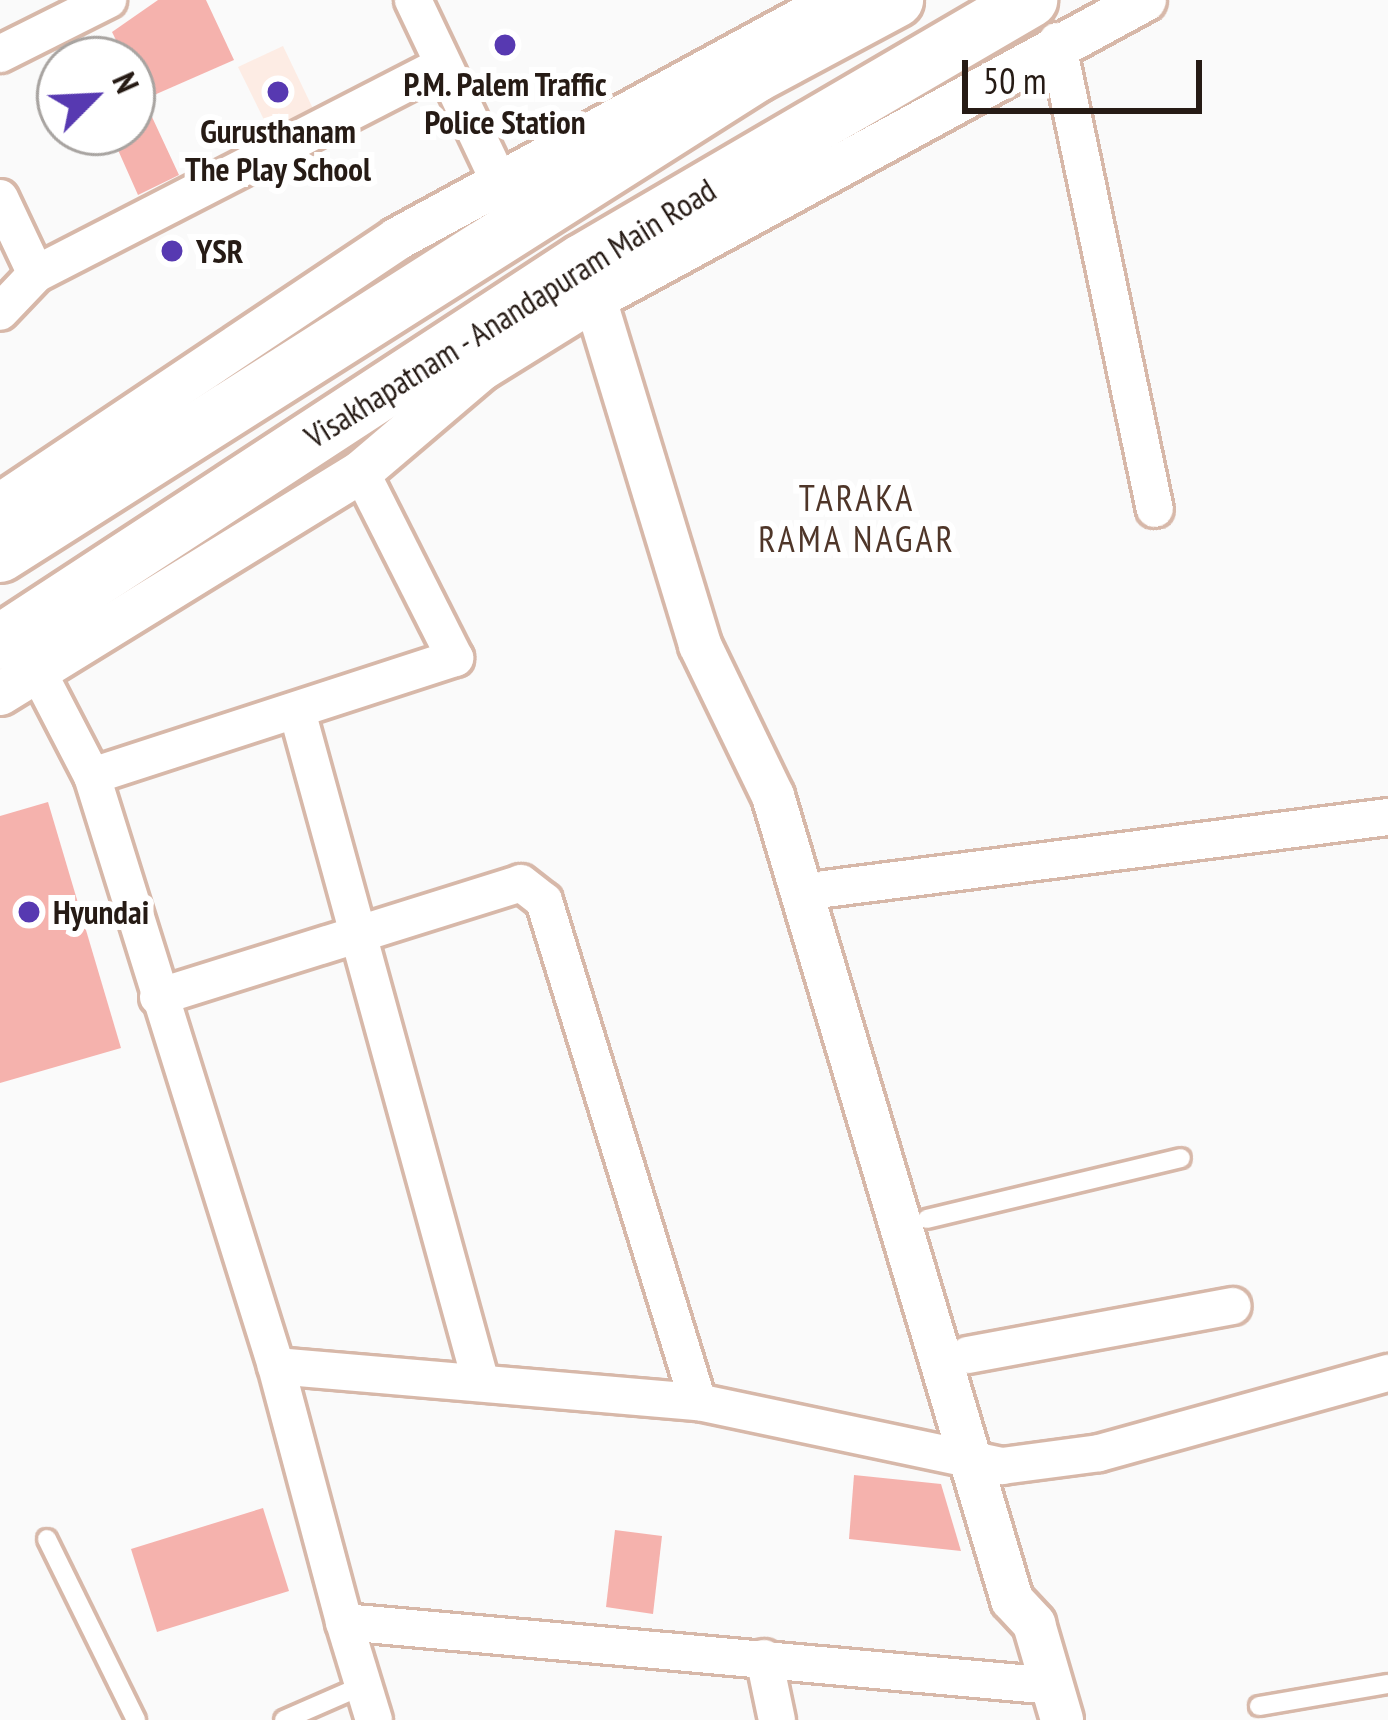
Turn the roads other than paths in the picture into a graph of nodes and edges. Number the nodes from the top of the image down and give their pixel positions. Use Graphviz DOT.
graph roads {
  1 [pos="108,0"];
  2 [pos="413,0"];
  3 [pos="837,0"];
  4 [pos="896,0"];
  5 [pos="1145,0"];
  6 [pos="1043,21"];
  7 [pos="0,54"];
  8 [pos="441,66"];
  9 [pos="499,181"];
  10 [pos="0,198"];
  11 [pos="36,274"];
  12 [pos="606,293"];
  13 [pos="0,312"];
  14 [pos="361,472"];
  15 [pos="0,505"];
  16 [pos="1155,509"];
  17 [pos="0,555"];
  18 [pos="18,656"];
  19 [pos="0,694"];
  20 [pos="297,712"];
  21 [pos="92,776"];
  22 [pos="1388,817"];
  23 [pos="825,890"];
  24 [pos="362,932"];
  25 [pos="158,997"];
  26 [pos="1181,1158"];
  27 [pos="927,1219"];
  28 [pos="1233,1306"];
  29 [pos="968,1355"];
  30 [pos="276,1366"];
  31 [pos="1388,1373"];
  32 [pos="480,1378"];
  33 [pos="698,1402"];
  34 [pos="986,1464"];
  35 [pos="47,1539"];
  36 [pos="344,1622"];
  37 [pos="764,1658"];
  38 [pos="1388,1684"];
  39 [pos="369,1702"];
  40 [pos="1058,1703"];
  41 [pos="1259,1706"];
  42 [pos="136,1720"];
  43 [pos="284,1720"];
  44 [pos="777,1720"];
  1 -- 7 [label="street"];
  2 -- 8 [label="street"];
  3 -- 9 [label="street"];
  4 -- 17 [label="main road, Visakhapatnam - Anandapuram Main Road"];
  5 -- 6 [label="street"];
  6 -- 12 [label="street"];
  6 -- 16 [label="street"];
  6 -- 18 [label="main road, Visakhapatnam - Anandapuram Main Road"];
  8 -- 9 [label="street"];
  8 -- 11 [label="street"];
  9 -- 15 [label="street"];
  10 -- 11 [label="street"];
  11 -- 13 [label="street"];
  12 -- 14 [label="street"];
  12 -- 23 [label="street"];
  12 -- 34 [label="street"];
  14 -- 18 [label="street"];
  14 -- 20 [label="street"];
  18 -- 19 [label="street"];
  18 -- 21 [label="street"];
  20 -- 21 [label="street"];
  20 -- 24 [label="street"];
  21 -- 25 [label="street"];
  22 -- 23 [label="street"];
  23 -- 27 [label="street"];
  24 -- 25 [label="street"];
  24 -- 32 [label="street"];
  24 -- 33 [label="street"];
  25 -- 30 [label="street"];
  26 -- 27 [label="lane"];
  27 -- 29 [label="street"];
  28 -- 29 [label="street"];
  29 -- 34 [label="street"];
  30 -- 32 [label="street"];
  30 -- 36 [label="street"];
  31 -- 34 [label="street"];
  32 -- 33 [label="street"];
  33 -- 34 [label="street"];
  34 -- 40 [label="street"];
  35 -- 42 [label="lane"];
  36 -- 37 [label="street"];
  36 -- 39 [label="street"];
  37 -- 40 [label="street"];
  37 -- 44 [label="street"];
  38 -- 41 [label="lane"];
  39 -- 43 [label="lane"];
}
